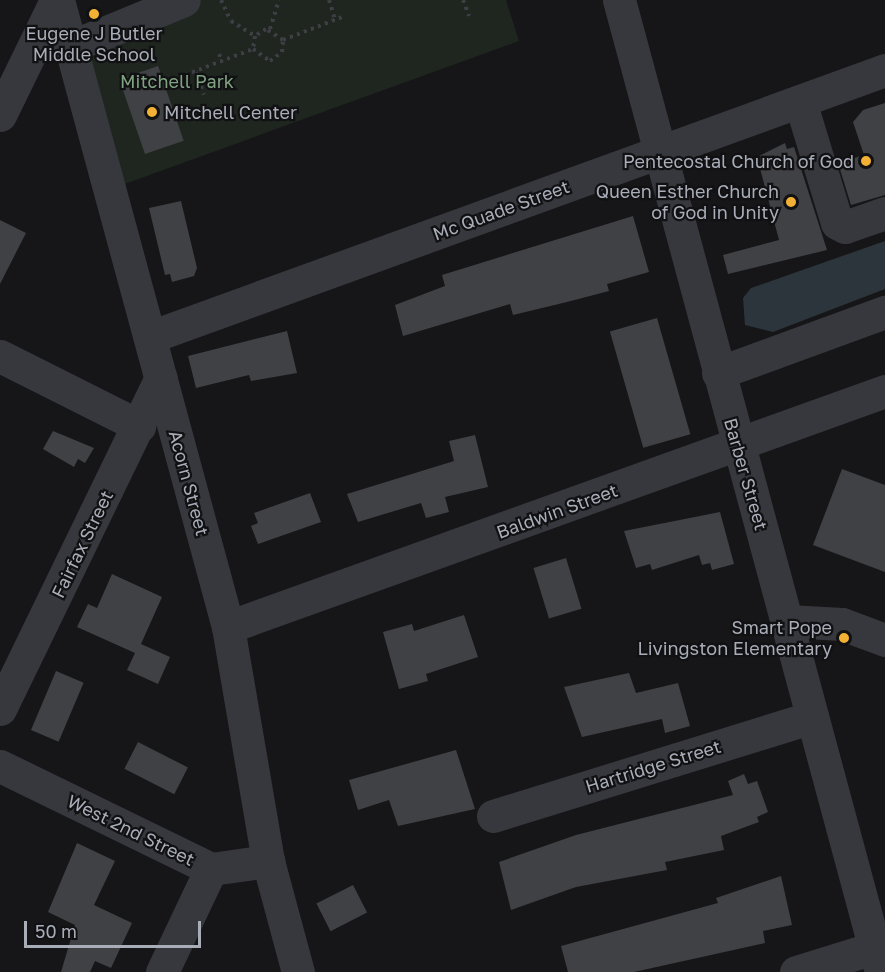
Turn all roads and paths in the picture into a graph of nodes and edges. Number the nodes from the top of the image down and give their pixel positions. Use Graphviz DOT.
graph roads {
  1 [pos="57,0"];
  2 [pos="184,0"];
  3 [pos="221,0"];
  4 [pos="279,0"];
  5 [pos="329,0"];
  6 [pos="464,0"];
  7 [pos="619,0"];
  8 [pos="148,6"];
  9 [pos="345,16"];
  10 [pos="469,16"];
  11 [pos="335,20"];
  12 [pos="270,30"];
  13 [pos="255,36"];
  14 [pos="283,40"];
  15 [pos="70,47"];
  16 [pos="253,49"];
  17 [pos="219,54"];
  18 [pos="222,61"];
  19 [pos="885,70"];
  20 [pos="196,72"];
  21 [pos="164,83"];
  22 [pos="204,95"];
  23 [pos="800,101"];
  24 [pos="0,115"];
  25 [pos="661,152"];
  26 [pos="885,213"];
  27 [pos="885,312"];
  28 [pos="150,337"];
  29 [pos="0,356"];
  30 [pos="718,373"];
  31 [pos="160,378"];
  32 [pos="885,392"];
  33 [pos="139,426"];
  34 [pos="737,446"];
  35 [pos="801,621"];
  36 [pos="228,627"];
  37 [pos="885,640"];
  38 [pos="0,709"];
  39 [pos="812,717"];
  40 [pos="0,766"];
  41 [pos="494,816"];
  42 [pos="268,861"];
  43 [pos="211,869"];
  44 [pos="877,960"];
  45 [pos="162,972"];
  46 [pos="298,972"];
  47 [pos="796,972"];
  1 -- 15 [label="street, Acorn Street"];
  1 -- 24 [label="street"];
  2 -- 8 [label="street"];
  3 -- 13 [label="path"];
  4 -- 12 [label="path"];
  5 -- 11 [label="path"];
  6 -- 10 [label="path"];
  7 -- 25 [label="street, Barber Street"];
  8 -- 15 [label="street"];
  9 -- 11 [label="path"];
  11 -- 14 [label="path"];
  12 -- 13 [label="path"];
  12 -- 14 [label="path"];
  13 -- 16 [label="path"];
  14 -- 16 [label="path"];
  15 -- 28 [label="street, Acorn Street"];
  16 -- 18 [label="path"];
  17 -- 18 [label="path"];
  18 -- 20 [label="path"];
  19 -- 23 [label="street, Mc Quade Street"];
  20 -- 21 [label="path"];
  20 -- 22 [label="path"];
  23 -- 25 [label="street, Mc Quade Street"];
  23 -- 26 [label="street"];
  25 -- 28 [label="street, Mc Quade Street"];
  25 -- 30 [label="street, Barber Street"];
  27 -- 30 [label="street"];
  28 -- 31 [label="street, Acorn Street"];
  29 -- 33 [label="street"];
  30 -- 34 [label="street, Barber Street"];
  31 -- 33 [label="street, Fairfax Street"];
  31 -- 36 [label="street, Acorn Street"];
  32 -- 34 [label="street, Baldwin Street"];
  33 -- 38 [label="street, Fairfax Street"];
  34 -- 35 [label="street, Barber Street"];
  34 -- 36 [label="street, Baldwin Street"];
  35 -- 37 [label="street"];
  35 -- 39 [label="street, Barber Street"];
  36 -- 42 [label="street, Acorn Street"];
  39 -- 41 [label="street, Hartridge Street"];
  39 -- 44 [label="street, Barber Street"];
  40 -- 43 [label="street, West 2nd Street"];
  42 -- 43 [label="street, West 2nd Street"];
  42 -- 46 [label="street, Acorn Street"];
  43 -- 45 [label="street"];
  44 -- 47 [label="street"];
}
